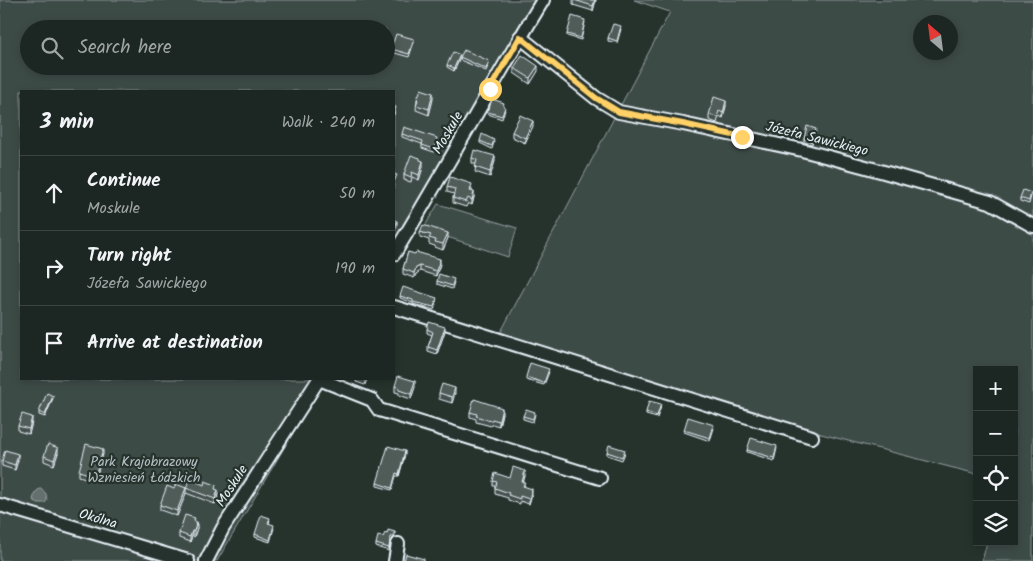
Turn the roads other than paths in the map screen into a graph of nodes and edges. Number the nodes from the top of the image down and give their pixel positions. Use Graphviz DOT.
graph roads {
  1 [pos="543,0"];
  2 [pos="520,37"];
  3 [pos="1033,226"];
  4 [pos="395,252"];
  5 [pos="395,307"];
  6 [pos="318,380"];
  7 [pos="322,380"];
  8 [pos="812,437"];
  9 [pos="600,478"];
  10 [pos="0,505"];
  11 [pos="398,544"];
  12 [pos="188,561"];
  13 [pos="206,561"];
  14 [pos="395,561"];
  1 -- 2 [label="street, Moskule"];
  2 -- 3 [label="street, Józefa Sawickiego"];
  2 -- 4 [label="street, Moskule"];
  5 -- 8 [label="street"];
  6 -- 13 [label="street, Moskule"];
  7 -- 9 [label="street"];
  10 -- 12 [label="street, Okólna"];
  11 -- 14 [label="street"];
}
